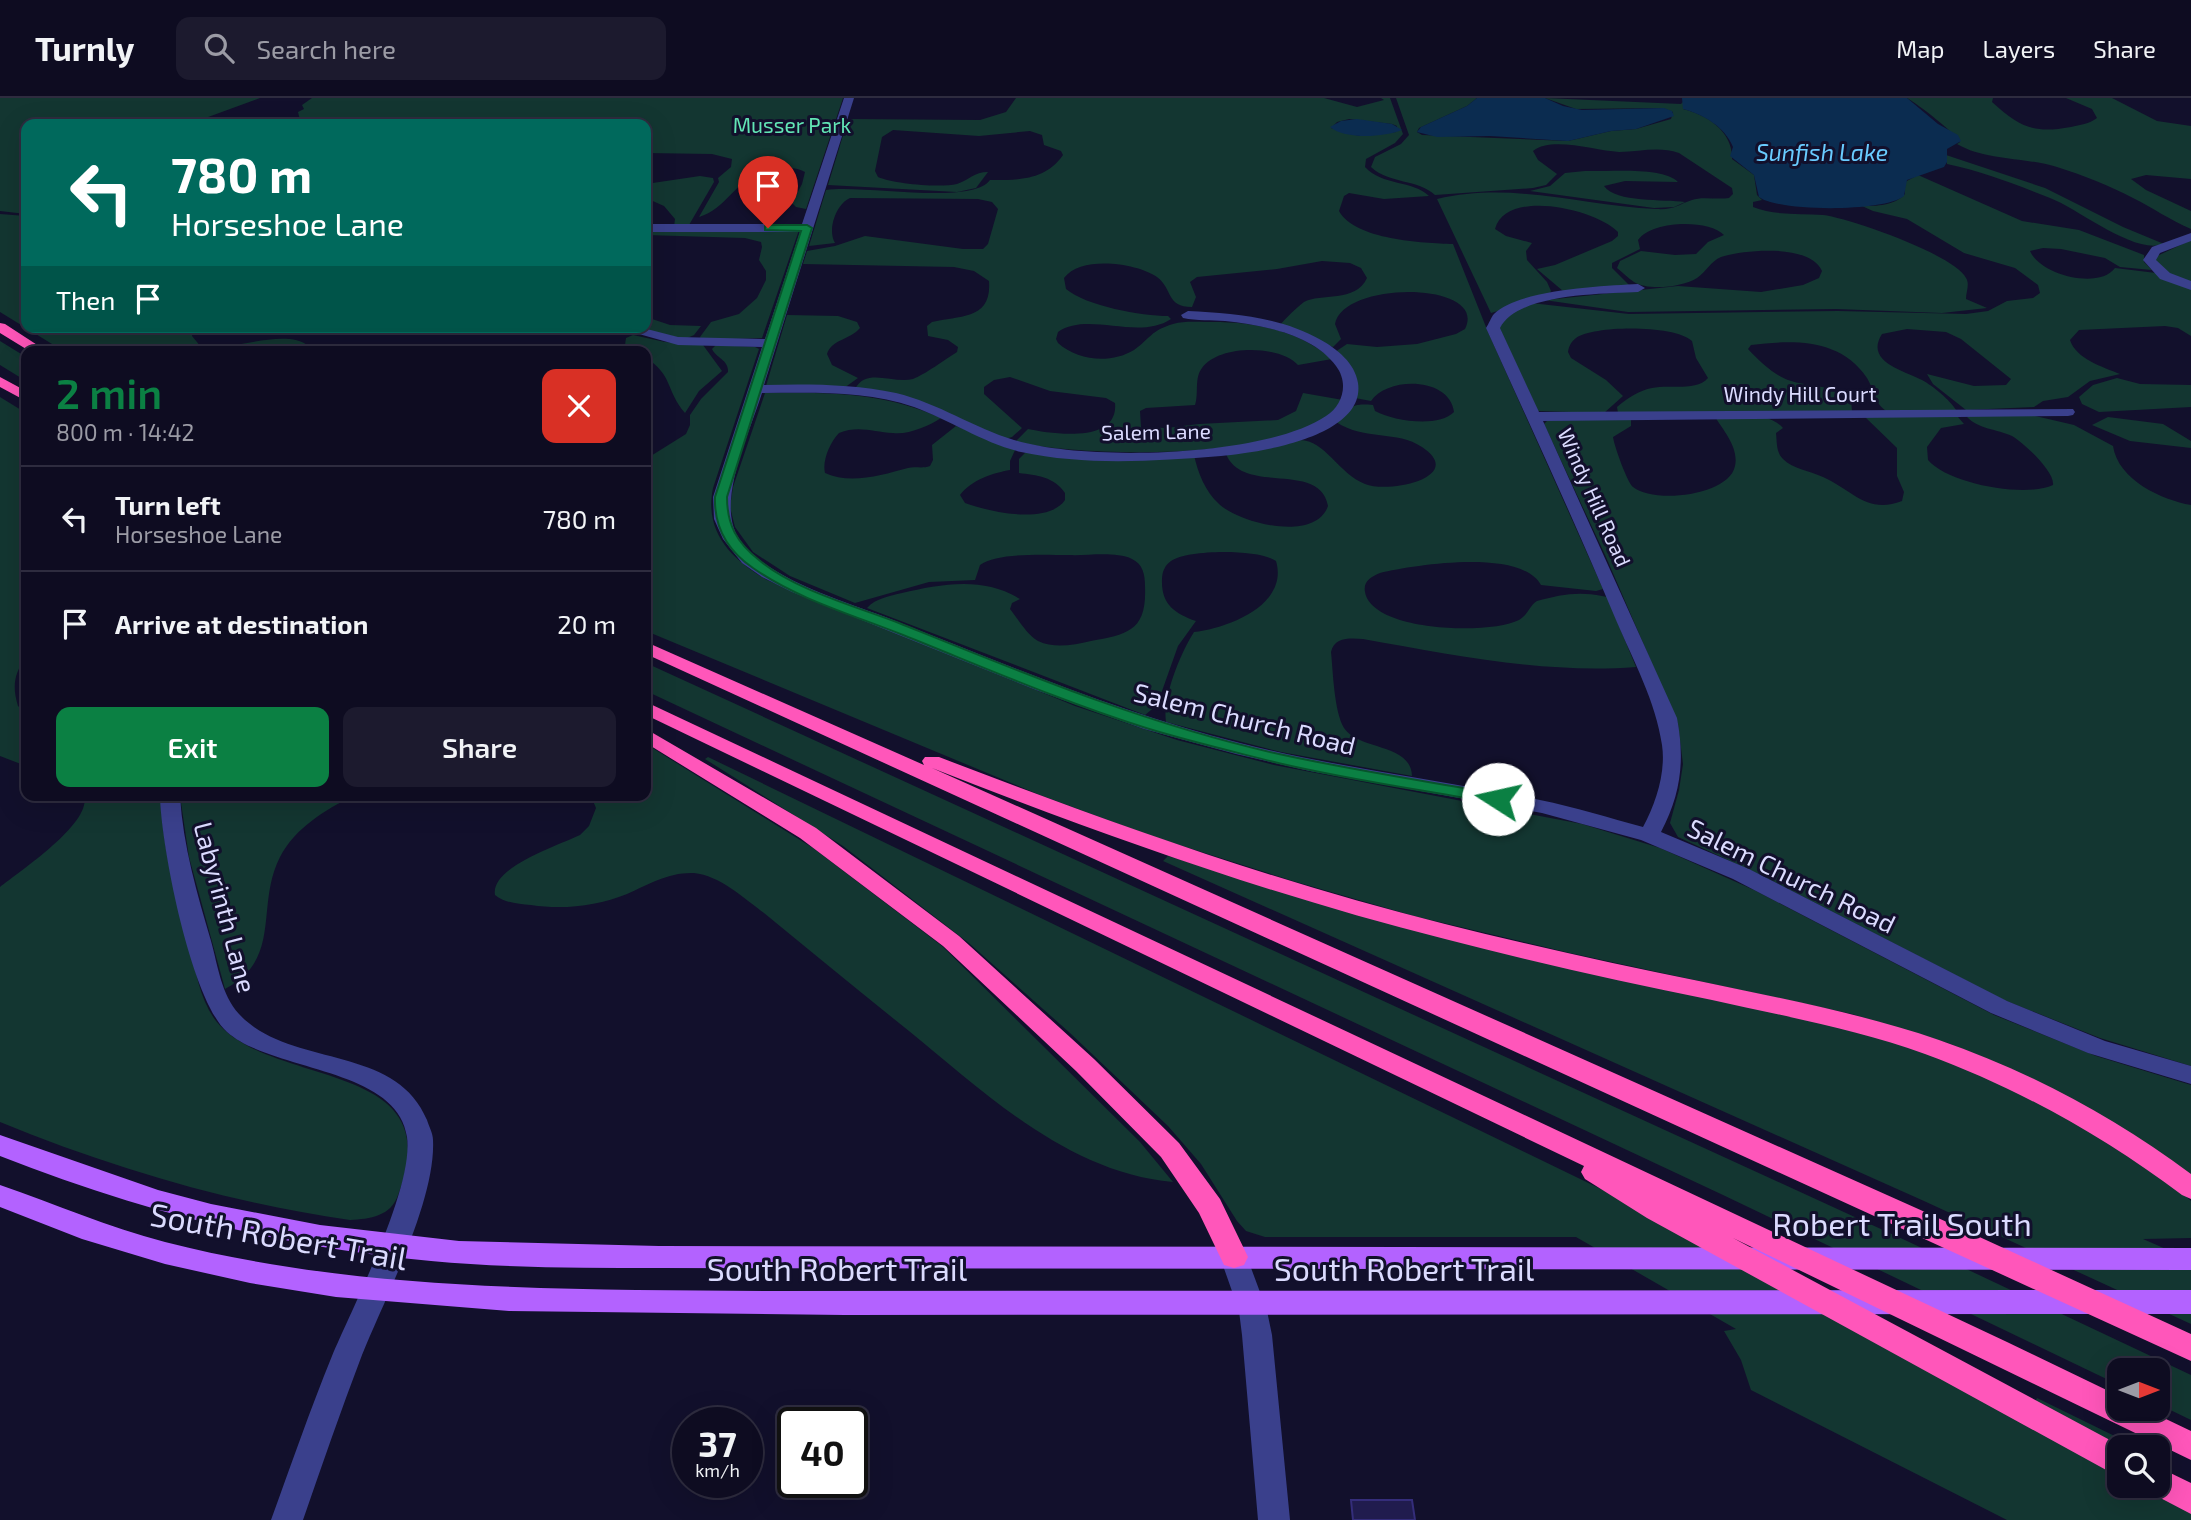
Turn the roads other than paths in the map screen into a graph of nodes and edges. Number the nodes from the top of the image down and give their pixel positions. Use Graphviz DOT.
graph roads {
  1 [pos="849,98"];
  2 [pos="651,228"];
  3 [pos="807,228"];
  4 [pos="2191,237"];
  5 [pos="2191,286"];
  6 [pos="1638,288"];
  7 [pos="1188,315"];
  8 [pos="0,327"];
  9 [pos="645,333"];
  10 [pos="770,343"];
  11 [pos="31,346"];
  12 [pos="0,381"];
  13 [pos="755,389"];
  14 [pos="21,394"];
  15 [pos="2068,412"];
  16 [pos="1533,417"];
  17 [pos="656,652"];
  18 [pos="651,710"];
  19 [pos="651,738"];
  20 [pos="170,801"];
  21 [pos="1649,835"];
  22 [pos="2191,1075"];
  23 [pos="1491,1110"];
  24 [pos="0,1146"];
  25 [pos="2191,1188"];
  26 [pos="0,1196"];
  27 [pos="391,1246"];
  28 [pos="1234,1257"];
  29 [pos="1612,1257"];
  30 [pos="2190,1259"];
  31 [pos="373,1290"];
  32 [pos="2191,1302"];
  33 [pos="1251,1304"];
  34 [pos="2191,1348"];
  35 [pos="2191,1446"];
  36 [pos="2107,1454"];
  37 [pos="2170,1488"];
  38 [pos="2191,1499"];
  39 [pos="287,1520"];
  40 [pos="1274,1520"];
  1 -- 3 [label="street, Salem Church Road"];
  2 -- 3 [label="street"];
  3 -- 10 [label="street, Salem Church Road"];
  4 -- 5 [label="street"];
  6 -- 16 [label="street, Windy Hill Road"];
  7 -- 13 [label="street, Salem Lane"];
  8 -- 11 [label="highway"];
  9 -- 10 [label="street"];
  10 -- 13 [label="street, Salem Church Road"];
  12 -- 14 [label="highway"];
  13 -- 21 [label="street, Salem Church Road"];
  15 -- 16 [label="street, Windy Hill Court"];
  16 -- 21 [label="street, Windy Hill Road"];
  17 -- 25 [label="highway"];
  17 -- 34 [label="highway"];
  18 -- 23 [label="highway"];
  19 -- 28 [label="highway"];
  20 -- 27 [label="street, Labyrinth Lane"];
  21 -- 22 [label="street, Salem Church Road"];
  23 -- 35 [label="highway"];
  23 -- 36 [label="highway"];
  24 -- 27 [label="main road, South Robert Trail"];
  26 -- 31 [label="main road, South Robert Trail"];
  27 -- 28 [label="main road, South Robert Trail"];
  27 -- 31 [label="street, Labyrinth Lane"];
  28 -- 29 [label="main road, South Robert Trail"];
  28 -- 33 [label="street"];
  29 -- 30 [label="main road, Robert Trail South"];
  31 -- 33 [label="main road, South Robert Trail"];
  31 -- 39 [label="street, Labyrinth Lane"];
  32 -- 33 [label="main road, South Robert Trail"];
  33 -- 40 [label="street"];
  37 -- 38 [label="highway"];
}
